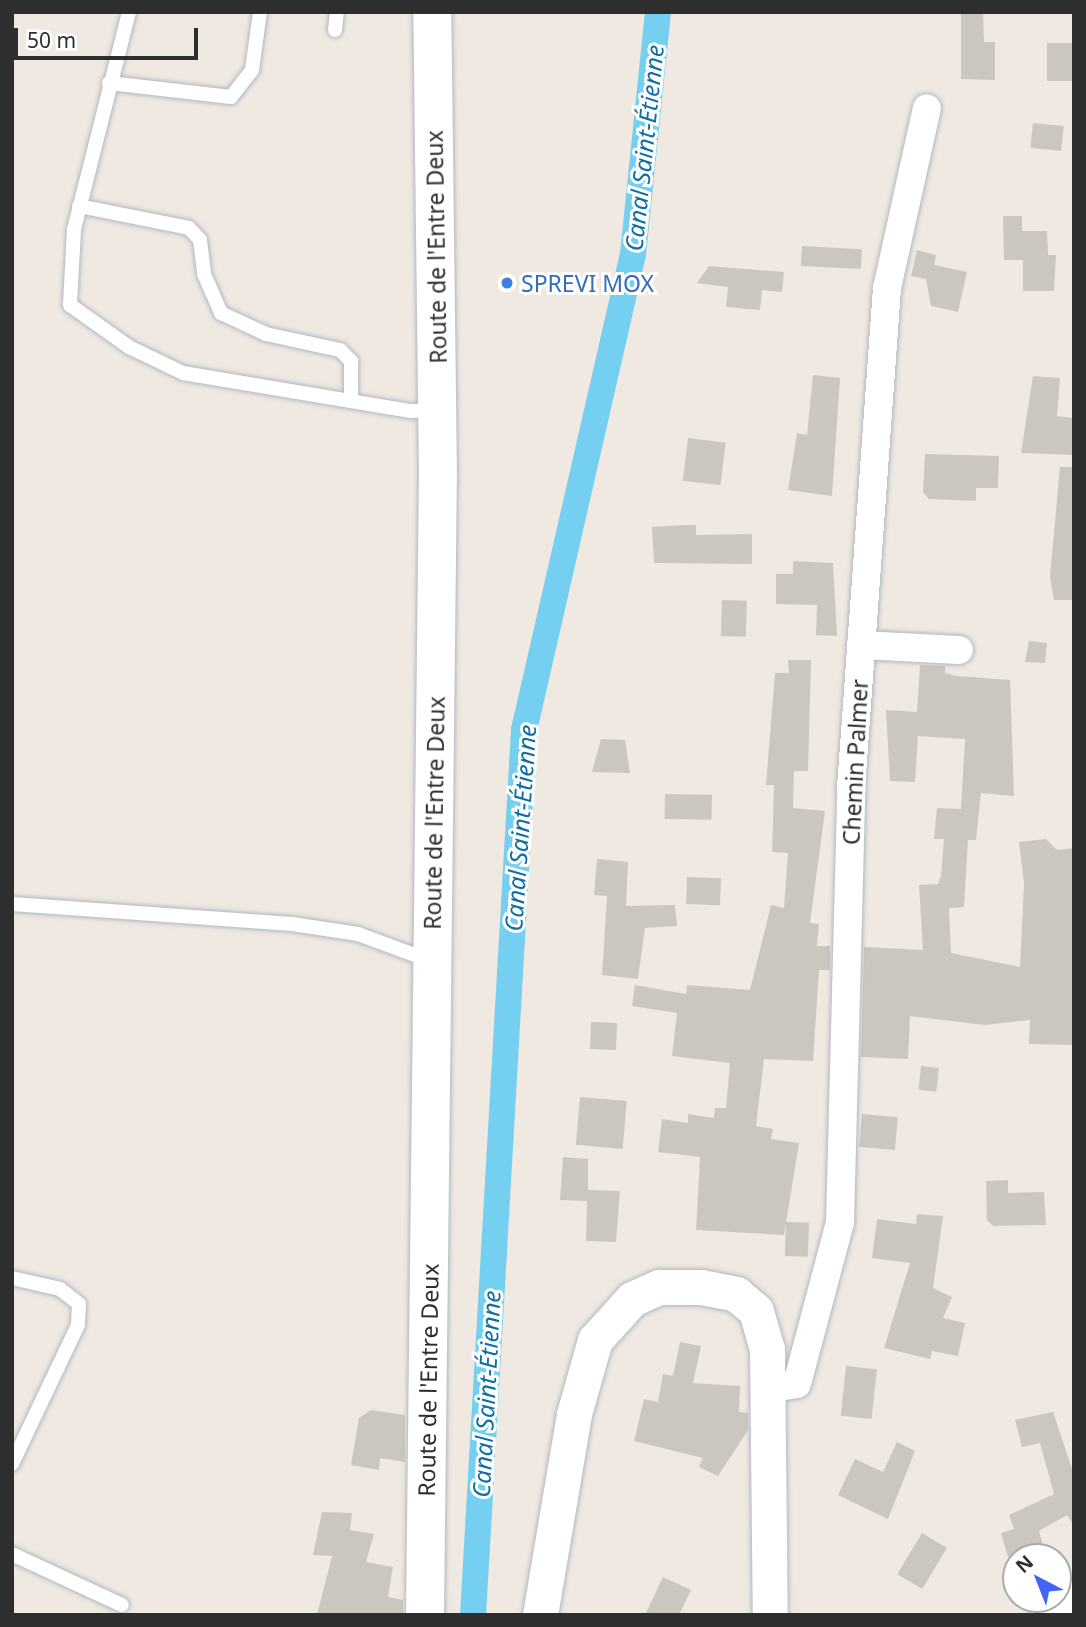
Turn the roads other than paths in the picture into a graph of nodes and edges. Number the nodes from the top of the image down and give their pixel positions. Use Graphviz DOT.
graph roads {
  1 [pos="129,12"];
  2 [pos="260,12"];
  3 [pos="337,12"];
  4 [pos="432,12"];
  5 [pos="335,30"];
  6 [pos="109,83"];
  7 [pos="927,108"];
  8 [pos="79,206"];
  9 [pos="351,401"];
  10 [pos="438,410"];
  11 [pos="861,645"];
  12 [pos="959,649"];
  13 [pos="12,904"];
  14 [pos="432,961"];
  15 [pos="12,1278"];
  16 [pos="768,1389"];
  17 [pos="12,1464"];
  18 [pos="12,1554"];
  19 [pos="1074,1597"];
  20 [pos="122,1605"];
  21 [pos="425,1615"];
  22 [pos="540,1615"];
  23 [pos="770,1615"];
  24 [pos="1048,1615"];
  1 -- 6 [label="lane"];
  2 -- 6 [label="lane"];
  3 -- 5 [label="lane"];
  4 -- 10 [label="main road, Route de l'Entre Deux"];
  6 -- 8 [label="lane"];
  7 -- 11 [label="street, Chemin Palmer"];
  8 -- 9 [label="lane"];
  8 -- 9 [label="lane"];
  9 -- 10 [label="lane"];
  10 -- 14 [label="main road, Route de l'Entre Deux"];
  11 -- 12 [label="street"];
  11 -- 16 [label="street, Chemin Palmer"];
  13 -- 14 [label="lane"];
  14 -- 21 [label="main road, Route de l'Entre Deux"];
  15 -- 17 [label="lane"];
  16 -- 22 [label="street"];
  16 -- 23 [label="street"];
  18 -- 20 [label="lane"];
  19 -- 24 [label="street"];
}
